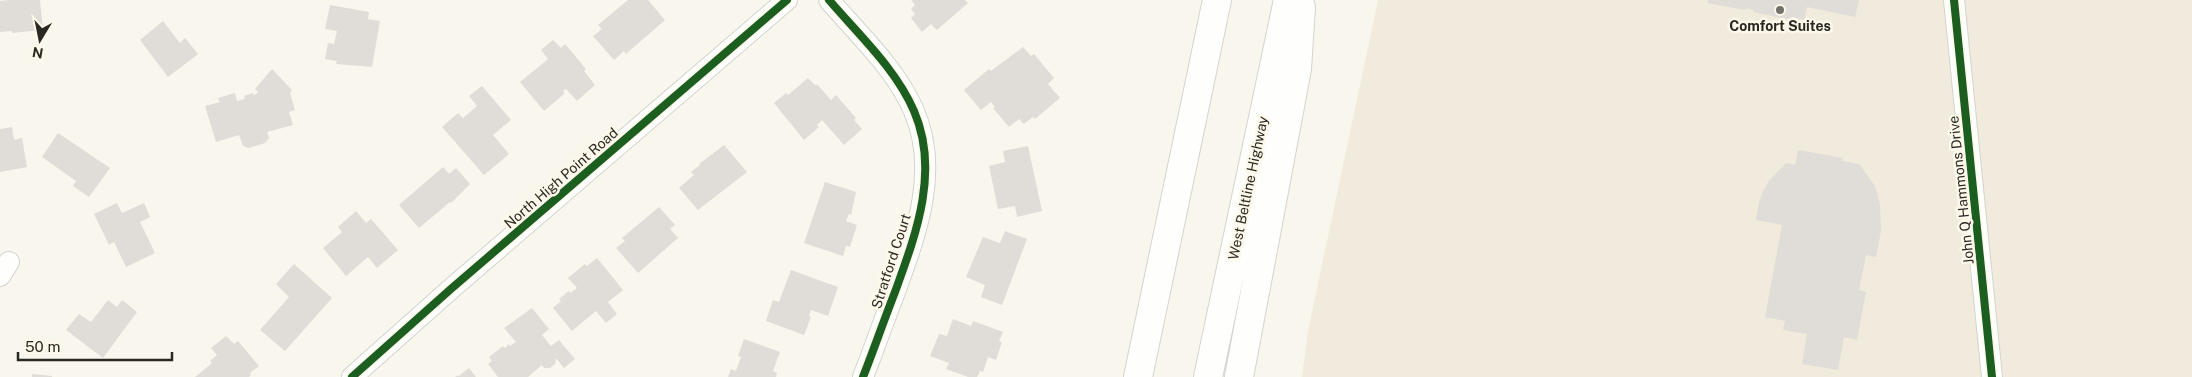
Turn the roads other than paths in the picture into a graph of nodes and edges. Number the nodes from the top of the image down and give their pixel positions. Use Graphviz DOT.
graph roads {
  1 [pos="787,0"];
  2 [pos="829,0"];
  3 [pos="1216,0"];
  4 [pos="1288,0"];
  5 [pos="1302,0"];
  6 [pos="1954,0"];
  7 [pos="1183,163"];
  8 [pos="352,377"];
  9 [pos="863,377"];
  10 [pos="1119,377"];
  11 [pos="1138,377"];
  12 [pos="1208,377"];
  13 [pos="1239,377"];
  14 [pos="1992,377"];
  1 -- 8 [label="street, North High Point Road"];
  2 -- 9 [label="street, Stratford Court"];
  3 -- 7 [label="highway"];
  4 -- 12 [label="highway, West Beltline Highway"];
  5 -- 13 [label="highway"];
  6 -- 14 [label="street, John Q Hammons Drive"];
  7 -- 10 [label="highway"];
  7 -- 11 [label="highway"];
}
